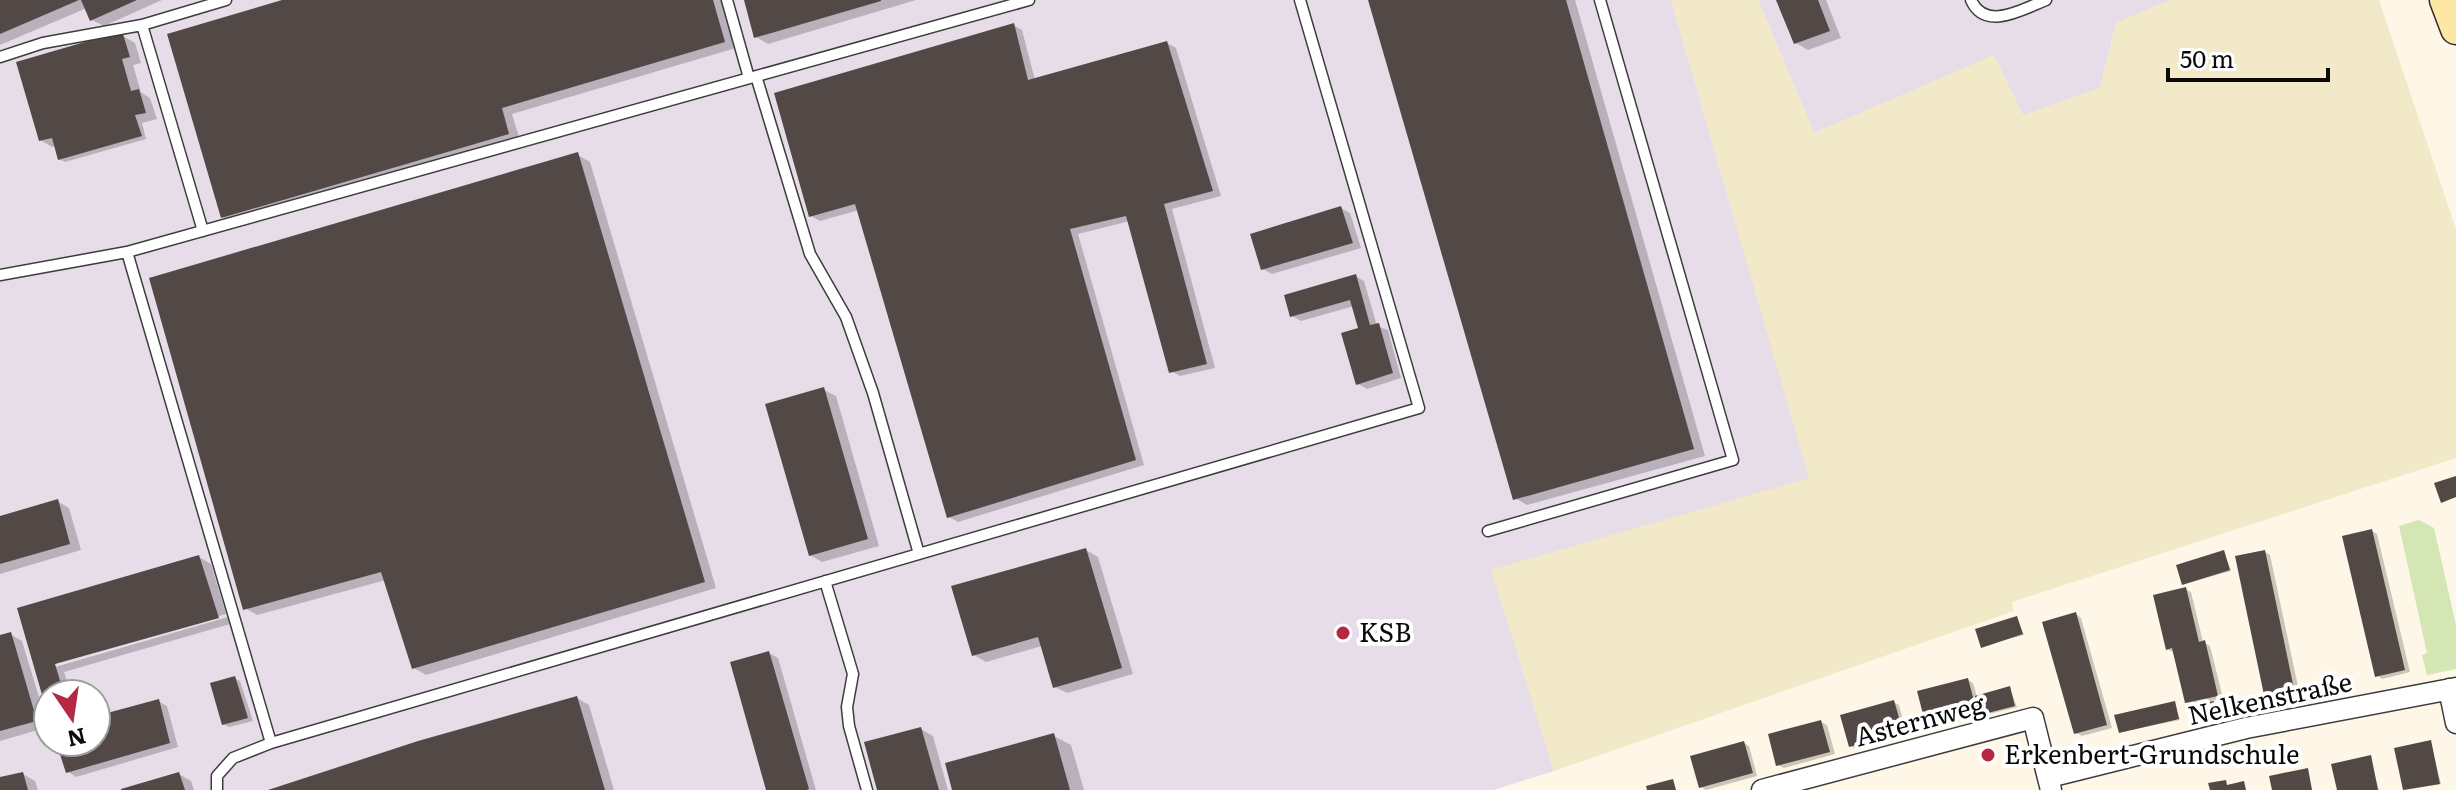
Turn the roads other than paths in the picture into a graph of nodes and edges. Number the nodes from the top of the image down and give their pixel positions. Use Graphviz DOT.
graph roads {
  1 [pos="226,0"];
  2 [pos="727,0"];
  3 [pos="1029,0"];
  4 [pos="1300,0"];
  5 [pos="1600,0"];
  6 [pos="1971,0"];
  7 [pos="2046,0"];
  8 [pos="2445,0"];
  9 [pos="142,25"];
  10 [pos="2456,29"];
  11 [pos="0,57"];
  12 [pos="753,77"];
  13 [pos="203,231"];
  14 [pos="127,252"];
  15 [pos="1,271"];
  16 [pos="1488,531"];
  17 [pos="919,554"];
  18 [pos="825,581"];
  19 [pos="2453,689"];
  20 [pos="2456,723"];
  21 [pos="271,743"];
  22 [pos="2050,783"];
  23 [pos="217,790"];
  24 [pos="867,790"];
  25 [pos="1762,790"];
  1 -- 9 [label="lane"];
  2 -- 12 [label="lane"];
  3 -- 12 [label="lane"];
  4 -- 17 [label="lane"];
  5 -- 16 [label="lane"];
  6 -- 7 [label="lane"];
  8 -- 10 [label="street"];
  9 -- 11 [label="lane"];
  9 -- 13 [label="lane"];
  12 -- 13 [label="lane"];
  12 -- 17 [label="lane"];
  13 -- 14 [label="lane"];
  14 -- 15 [label="lane"];
  14 -- 21 [label="lane"];
  17 -- 18 [label="lane"];
  18 -- 21 [label="lane"];
  18 -- 24 [label="lane"];
  19 -- 20 [label="street"];
  19 -- 22 [label="street, Nelkenstraße"];
  21 -- 23 [label="lane"];
  22 -- 25 [label="street, Asternweg"];
}
